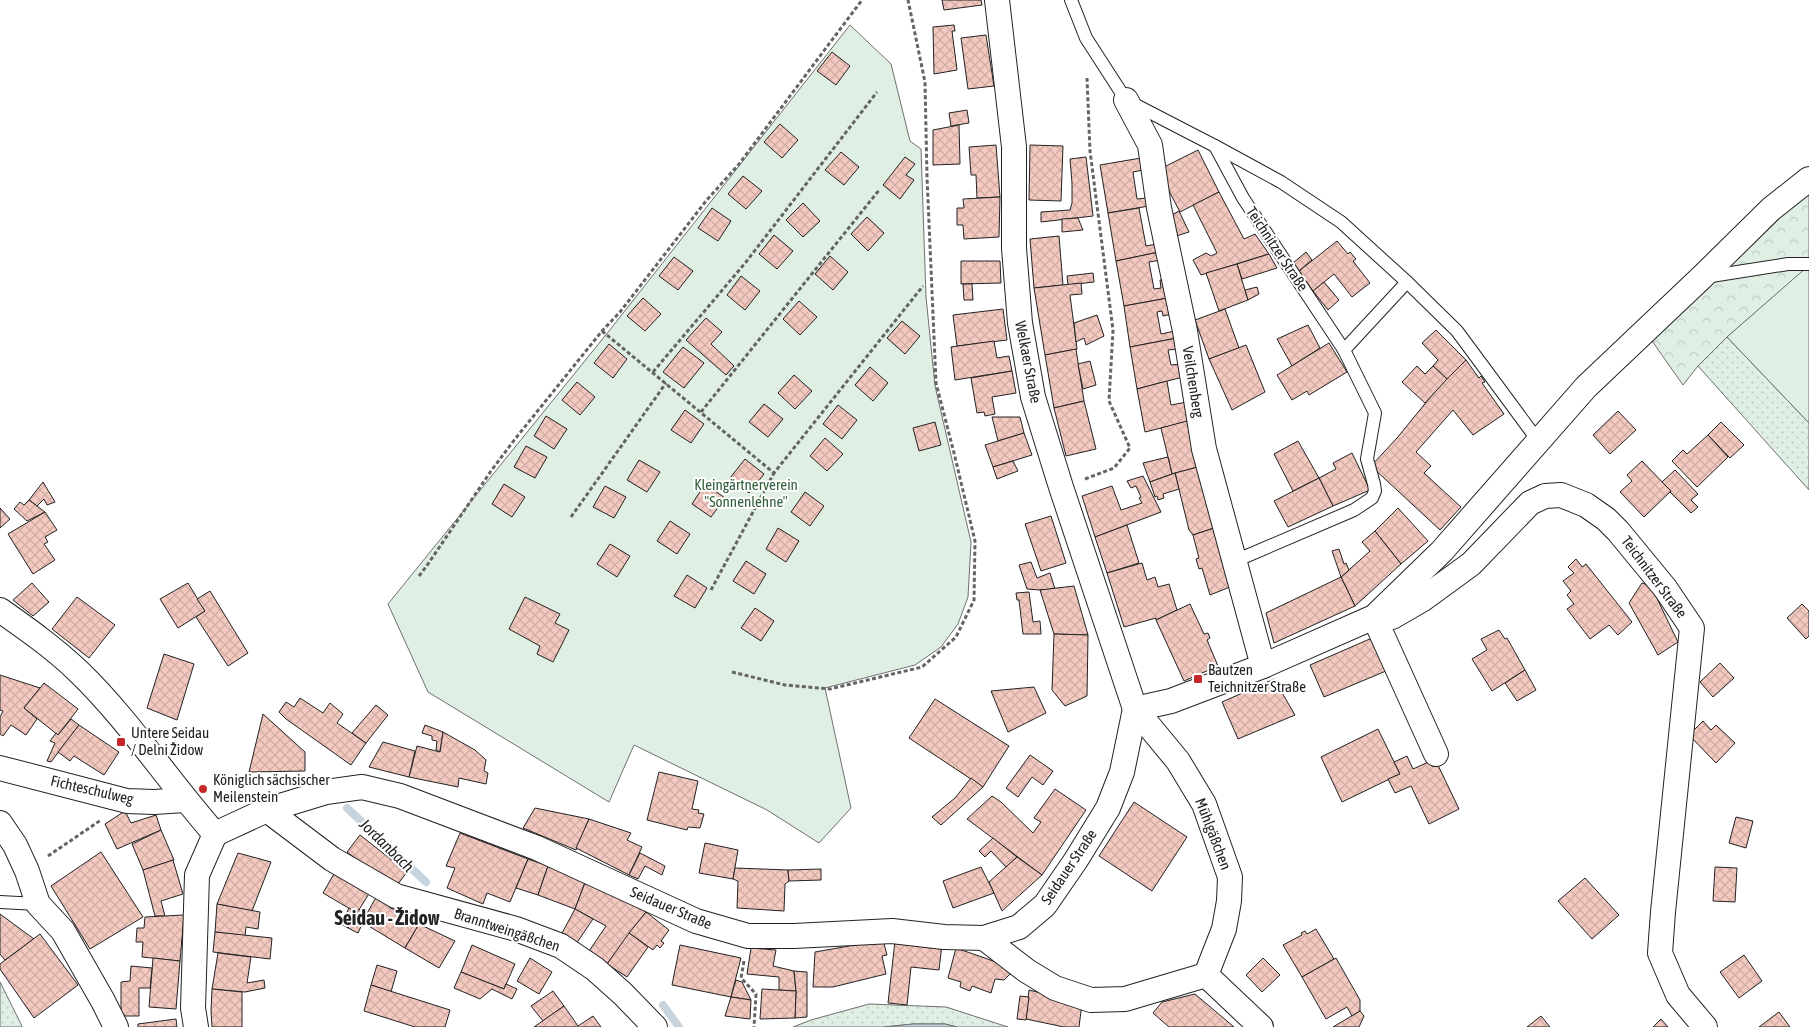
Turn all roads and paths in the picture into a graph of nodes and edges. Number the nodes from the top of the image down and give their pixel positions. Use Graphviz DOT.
graph roads {
  1 [pos="862,0"];
  2 [pos="908,0"];
  3 [pos="997,0"];
  4 [pos="1071,0"];
  5 [pos="1086,38"];
  6 [pos="877,92"];
  7 [pos="1126,100"];
  8 [pos="1215,146"];
  9 [pos="1809,179"];
  10 [pos="880,189"];
  11 [pos="1809,264"];
  12 [pos="1702,277"];
  13 [pos="1408,282"];
  14 [pos="923,286"];
  15 [pos="602,331"];
  16 [pos="1344,350"];
  17 [pos="653,372"];
  18 [pos="666,383"];
  19 [pos="701,412"];
  20 [pos="1539,442"];
  21 [pos="774,473"];
  22 [pos="1060,488"];
  23 [pos="570,517"];
  24 [pos="1235,561"];
  25 [pos="418,576"];
  26 [pos="711,590"];
  27 [pos="0,610"];
  28 [pos="1374,617"];
  29 [pos="1263,666"];
  30 [pos="732,672"];
  31 [pos="1135,709"];
  32 [pos="1436,754"];
  33 [pos="0,768"];
  34 [pos="184,800"];
  35 [pos="267,810"];
  36 [pos="0,823"];
  37 [pos="92,826"];
  38 [pos="214,834"];
  39 [pos="27,871"];
  40 [pos="0,902"];
  41 [pos="38,904"];
  42 [pos="748,936"];
  43 [pos="984,938"];
  44 [pos="1206,975"];
  45 [pos="116,1027"];
  46 [pos="196,1027"];
  47 [pos="655,1027"];
  48 [pos="754,1027"];
  49 [pos="1261,1027"];
  50 [pos="1705,1027"];
  1 -- 15 [label="path"];
  2 -- 30 [label="path"];
  3 -- 22 [label="street, Welkaer Straße"];
  4 -- 5 [label="lane"];
  5 -- 7 [label="lane"];
  5 -- 22 [label="path"];
  6 -- 17 [label="path"];
  7 -- 8 [label="lane"];
  7 -- 24 [label="street, Veilchenberg"];
  8 -- 13 [label="lane"];
  8 -- 16 [label="lane, Teichnitzer Straße"];
  9 -- 12 [label="street, Teichnitzer Straße"];
  10 -- 19 [label="path"];
  11 -- 12 [label="lane"];
  12 -- 20 [label="street, Teichnitzer Straße"];
  13 -- 16 [label="lane"];
  13 -- 20 [label="lane"];
  14 -- 21 [label="path"];
  15 -- 17 [label="path"];
  15 -- 25 [label="path"];
  16 -- 24 [label="lane, Teichnitzer Straße"];
  17 -- 18 [label="path"];
  18 -- 19 [label="path"];
  18 -- 23 [label="path"];
  19 -- 21 [label="path"];
  20 -- 28 [label="street, Teichnitzer Straße"];
  21 -- 26 [label="path"];
  22 -- 31 [label="street, Welkaer Straße"];
  24 -- 29 [label="street, Veilchenberg"];
  27 -- 34 [label="street"];
  28 -- 29 [label="street, Teichnitzer Straße"];
  28 -- 32 [label="street"];
  28 -- 50 [label="street, Teichnitzer Straße"];
  29 -- 31 [label="street, Teichnitzer Straße"];
  31 -- 43 [label="street, Seidauer Straße"];
  31 -- 44 [label="street, Mühlgäßchen"];
  33 -- 34 [label="street, Fichteschulweg"];
  34 -- 38 [label="street"];
  35 -- 38 [label="street, Seidauer Straße"];
  35 -- 42 [label="street, Seidauer Straße"];
  35 -- 47 [label="street, Branntweingäßchen"];
  36 -- 39 [label="street"];
  37 -- 39 [label="path"];
  38 -- 46 [label="street"];
  39 -- 41 [label="street"];
  40 -- 41 [label="lane"];
  41 -- 45 [label="street"];
  42 -- 43 [label="street, Seidauer Straße"];
  42 -- 48 [label="path"];
  43 -- 44 [label="street"];
  44 -- 49 [label="street"];
}
